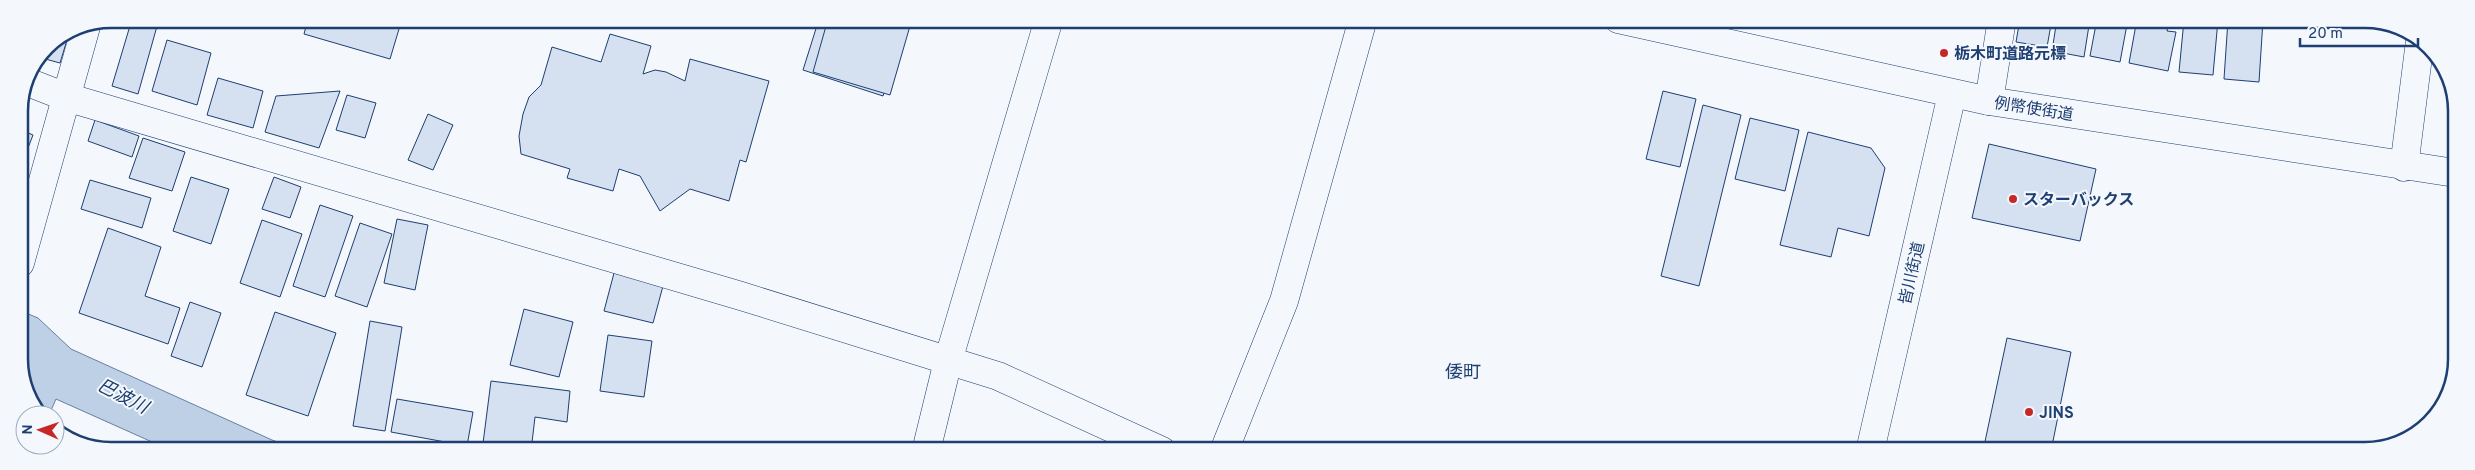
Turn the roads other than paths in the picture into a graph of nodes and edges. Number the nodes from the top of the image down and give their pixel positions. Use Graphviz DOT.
graph roads {
  1 [pos="1047,28"];
  2 [pos="1360,28"];
  3 [pos="1658,28"];
  4 [pos="2001,28"];
  5 [pos="84,32"];
  6 [pos="2419,48"];
  7 [pos="32,84"];
  8 [pos="1952,94"];
  9 [pos="66,97"];
  10 [pos="1989,101"];
  11 [pos="2404,167"];
  12 [pos="2448,172"];
  13 [pos="28,234"];
  14 [pos="948,360"];
  15 [pos="928,442"];
  16 [pos="1142,442"];
  17 [pos="1228,442"];
  18 [pos="1872,442"];
  1 -- 14 [label="street"];
  2 -- 17 [label="street"];
  3 -- 8 [label="street, 例幣使街道"];
  4 -- 10 [label="street"];
  5 -- 9 [label="street"];
  6 -- 11 [label="street"];
  7 -- 9 [label="street"];
  8 -- 10 [label="street, 例幣使街道"];
  8 -- 18 [label="street, 皆川街道"];
  9 -- 13 [label="street"];
  9 -- 14 [label="street"];
  10 -- 11 [label="street, 例幣使街道"];
  11 -- 12 [label="street, 例幣使街道"];
  14 -- 15 [label="street"];
  14 -- 16 [label="street"];
}
